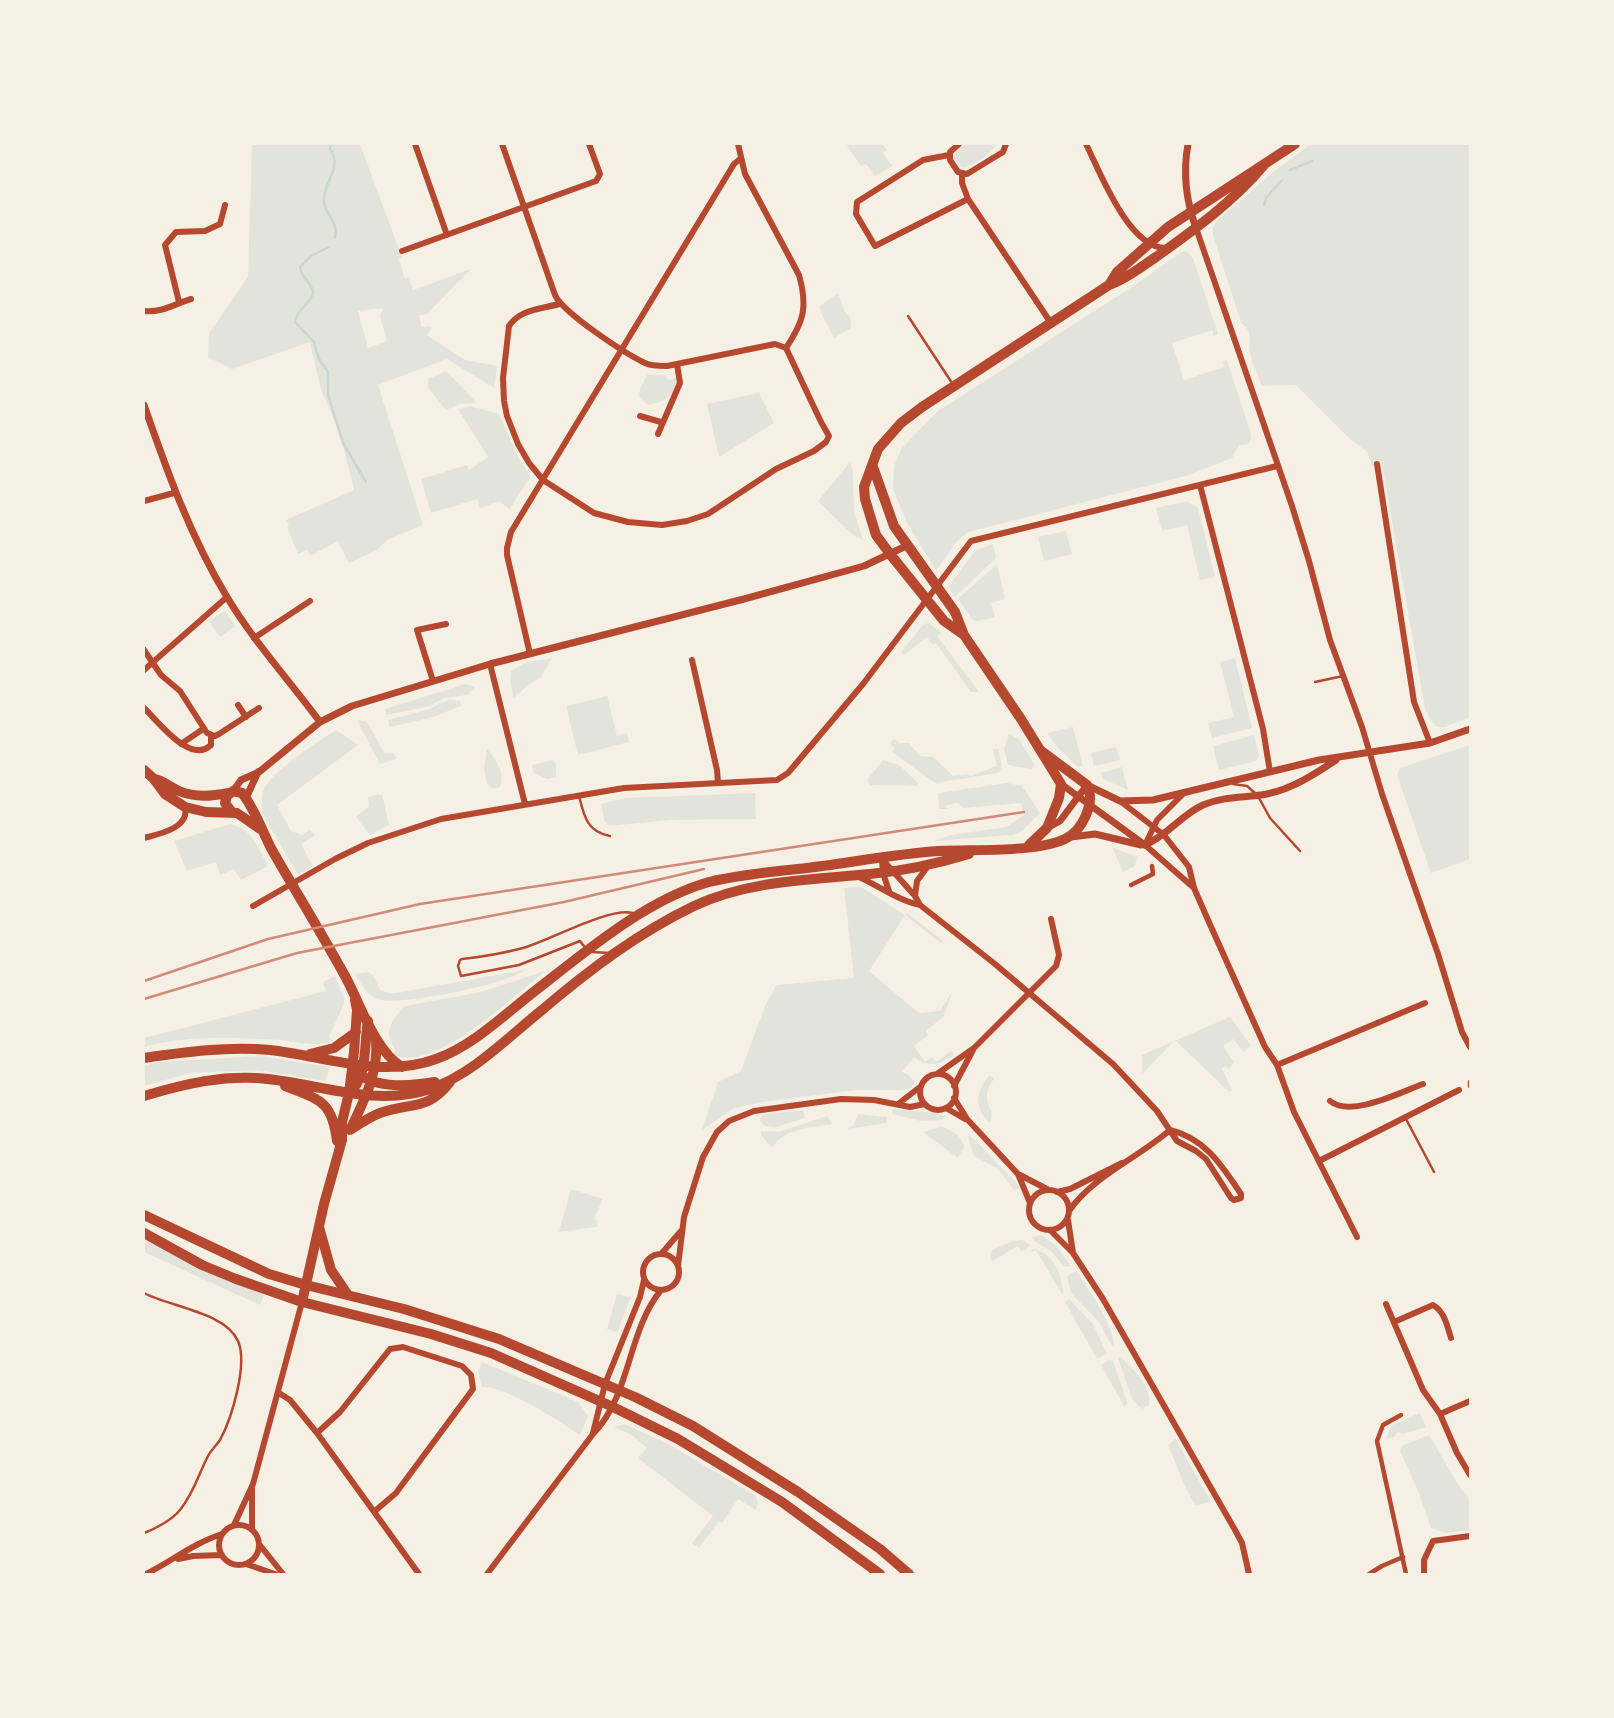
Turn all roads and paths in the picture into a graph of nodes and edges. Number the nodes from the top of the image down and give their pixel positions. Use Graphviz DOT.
graph roads {
  1 [pos="415,144"];
  2 [pos="502,144"];
  3 [pos="589,144"];
  4 [pos="738,144"];
  5 [pos="959,144"];
  6 [pos="1006,144"];
  7 [pos="1086,144"];
  8 [pos="1188,144"];
  9 [pos="1295,144"];
  10 [pos="949,155"];
  11 [pos="740,159"];
  12 [pos="1264,165"];
  13 [pos="962,174"];
  14 [pos="968,199"];
  15 [pos="225,205"];
  16 [pos="525,207"];
  17 [pos="1190,212"];
  18 [pos="1196,228"];
  19 [pos="447,235"];
  20 [pos="1147,244"];
  21 [pos="1169,248"];
  22 [pos="402,251"];
  23 [pos="1109,285"];
  24 [pos="191,299"];
  25 [pos="179,302"];
  26 [pos="559,303"];
  27 [pos="144,311"];
  28 [pos="908,316"];
  29 [pos="1051,323"];
  30 [pos="786,348"];
  31 [pos="621,349"];
  32 [pos="677,364"];
  33 [pos="954,387"];
  34 [pos="144,405"];
  35 [pos="640,415"];
  36 [pos="662,422"];
  37 [pos="658,434"];
  38 [pos="1377,464"];
  39 [pos="1277,466"];
  40 [pos="873,467"];
  41 [pos="543,480"];
  42 [pos="1200,485"];
  43 [pos="174,493"];
  44 [pos="144,500"];
  45 [pos="906,546"];
  46 [pos="890,554"];
  47 [pos="937,588"];
  48 [pos="227,597"];
  49 [pos="928,600"];
  50 [pos="310,601"];
  51 [pos="446,624"];
  52 [pos="964,635"];
  53 [pos="254,638"];
  54 [pos="144,650"];
  55 [pos="530,654"];
  56 [pos="692,660"];
  57 [pos="153,664"];
  58 [pos="490,664"];
  59 [pos="144,670"];
  60 [pos="1343,676"];
  61 [pos="433,681"];
  62 [pos="1315,682"];
  63 [pos="238,705"];
  64 [pos="144,708"];
  65 [pos="259,708"];
  66 [pos="246,717"];
  67 [pos="320,722"];
  68 [pos="203,729"];
  69 [pos="1471,729"];
  70 [pos="211,735"];
  71 [pos="1430,743"];
  72 [pos="181,744"];
  73 [pos="1040,750"];
  74 [pos="1370,753"];
  75 [pos="1337,759"];
  76 [pos="144,770"];
  77 [pos="259,772"];
  78 [pos="1269,772"];
  79 [pos="154,779"];
  80 [pos="718,782"];
  81 [pos="1224,783"];
  82 [pos="1061,784"];
  83 [pos="1087,785"];
  84 [pos="231,792"];
  85 [pos="1183,794"];
  86 [pos="1257,795"];
  87 [pos="579,796"];
  88 [pos="1078,798"];
  89 [pos="246,800"];
  90 [pos="1119,801"];
  91 [pos="525,804"];
  92 [pos="1089,806"];
  93 [pos="185,807"];
  94 [pos="234,812"];
  95 [pos="1153,826"];
  96 [pos="1047,828"];
  97 [pos="261,829"];
  98 [pos="1164,835"];
  99 [pos="610,836"];
  100 [pos="1068,837"];
  101 [pos="144,838"];
  102 [pos="1145,845"];
  103 [pos="1026,847"];
  104 [pos="1300,850"];
  105 [pos="979,851"];
  106 [pos="882,859"];
  107 [pos="929,864"];
  108 [pos="1152,866"];
  109 [pos="887,872"];
  110 [pos="855,876"];
  111 [pos="1131,885"];
  112 [pos="1194,888"];
  113 [pos="889,891"];
  114 [pos="915,896"];
  115 [pos="920,905"];
  116 [pos="253,906"];
  117 [pos="638,916"];
  118 [pos="1051,919"];
  119 [pos="1055,930"];
  120 [pos="1046,934"];
  121 [pos="587,950"];
  122 [pos="613,953"];
  123 [pos="1030,993"];
  124 [pos="354,996"];
  125 [pos="1425,1003"];
  126 [pos="368,1021"];
  127 [pos="356,1032"];
  128 [pos="376,1038"];
  129 [pos="1471,1047"];
  130 [pos="974,1048"];
  131 [pos="1309,1052"];
  132 [pos="305,1055"];
  133 [pos="144,1058"];
  134 [pos="1314,1062"];
  135 [pos="1277,1065"];
  136 [pos="403,1067"];
  137 [pos="358,1068"];
  138 [pos="375,1068"];
  139 [pos="937,1074"];
  140 [pos="267,1079"];
  141 [pos="453,1079"];
  142 [pos="371,1080"];
  143 [pos="1423,1084"];
  144 [pos="954,1086"];
  145 [pos="920,1087"];
  146 [pos="1459,1090"];
  147 [pos="349,1093"];
  148 [pos="366,1095"];
  149 [pos="144,1096"];
  150 [pos="954,1098"];
  151 [pos="1331,1101"];
  152 [pos="898,1104"];
  153 [pos="925,1104"];
  154 [pos="946,1108"];
  155 [pos="1405,1116"];
  156 [pos="967,1119"];
  157 [pos="350,1130"];
  158 [pos="1170,1130"];
  159 [pos="342,1140"];
  160 [pos="338,1152"];
  161 [pos="1129,1160"];
  162 [pos="1319,1161"];
  163 [pos="1434,1172"];
  164 [pos="1018,1174"];
  165 [pos="1049,1190"];
  166 [pos="1058,1192"];
  167 [pos="1030,1203"];
  168 [pos="144,1215"];
  169 [pos="1069,1215"];
  170 [pos="319,1227"];
  171 [pos="1050,1230"];
  172 [pos="681,1231"];
  173 [pos="144,1233"];
  174 [pos="1357,1237"];
  175 [pos="662,1253"];
  176 [pos="1073,1253"];
  177 [pos="678,1266"];
  178 [pos="644,1280"];
  179 [pos="306,1285"];
  180 [pos="661,1290"];
  181 [pos="144,1293"];
  182 [pos="348,1295"];
  183 [pos="302,1302"];
  184 [pos="1386,1304"];
  185 [pos="1394,1322"];
  186 [pos="1451,1338"];
  187 [pos="605,1384"];
  188 [pos="620,1390"];
  189 [pos="279,1393"];
  190 [pos="1471,1401"];
  191 [pos="601,1402"];
  192 [pos="613,1407"];
  193 [pos="1395,1411"];
  194 [pos="1440,1414"];
  195 [pos="1401,1415"];
  196 [pos="1392,1418"];
  197 [pos="317,1433"];
  198 [pos="593,1434"];
  199 [pos="1471,1475"];
  200 [pos="253,1484"];
  201 [pos="375,1511"];
  202 [pos="234,1525"];
  203 [pos="252,1529"];
  204 [pos="144,1533"];
  205 [pos="222,1534"];
  206 [pos="1471,1536"];
  207 [pos="259,1544"];
  208 [pos="222,1555"];
  209 [pos="1403,1558"];
  210 [pos="176,1559"];
  211 [pos="246,1564"];
  212 [pos="897,1570"];
  213 [pos="146,1574"];
  214 [pos="275,1574"];
  215 [pos="283,1574"];
  216 [pos="419,1574"];
  217 [pos="487,1574"];
  218 [pos="880,1574"];
  219 [pos="909,1574"];
  220 [pos="1249,1574"];
  221 [pos="1369,1574"];
  222 [pos="1406,1574"];
  223 [pos="1424,1574"];
  1 -- 19 [label="street"];
  2 -- 16 [label="street"];
  3 -- 16 [label="street"];
  4 -- 11 [label="street"];
  5 -- 10 [label="street"];
  6 -- 13 [label="street"];
  7 -- 20 [label="street"];
  8 -- 17 [label="street"];
  9 -- 12 [label="main road"];
  10 -- 13 [label="street"];
  10 -- 14 [label="street"];
  11 -- 30 [label="street"];
  11 -- 31 [label="street"];
  12 -- 17 [label="main road"];
  12 -- 18 [label="main road"];
  13 -- 14 [label="street"];
  14 -- 29 [label="street"];
  15 -- 25 [label="street"];
  16 -- 19 [label="street"];
  16 -- 26 [label="street"];
  17 -- 18 [label="street"];
  17 -- 20 [label="main road"];
  18 -- 21 [label="main road"];
  18 -- 39 [label="street"];
  19 -- 22 [label="street"];
  20 -- 21 [label="street"];
  20 -- 23 [label="main road"];
  21 -- 23 [label="main road"];
  23 -- 29 [label="main road"];
  24 -- 25 [label="street"];
  25 -- 27 [label="street"];
  26 -- 31 [label="street"];
  26 -- 41 [label="street"];
  28 -- 33 [label="lane"];
  29 -- 33 [label="main road"];
  30 -- 32 [label="street"];
  30 -- 41 [label="street"];
  31 -- 32 [label="street"];
  31 -- 41 [label="street"];
  32 -- 36 [label="street"];
  33 -- 40 [label="main road"];
  34 -- 43 [label="street"];
  35 -- 36 [label="street"];
  36 -- 37 [label="street"];
  38 -- 71 [label="street"];
  39 -- 42 [label="street"];
  39 -- 60 [label="street"];
  40 -- 45 [label="main road"];
  40 -- 46 [label="main road"];
  41 -- 55 [label="street"];
  42 -- 47 [label="street"];
  42 -- 78 [label="street"];
  43 -- 44 [label="street"];
  43 -- 48 [label="street"];
  45 -- 46 [label="street"];
  45 -- 47 [label="main road"];
  46 -- 49 [label="main road"];
  46 -- 55 [label="street"];
  47 -- 49 [label="street"];
  47 -- 52 [label="main road"];
  48 -- 53 [label="street"];
  48 -- 57 [label="street"];
  49 -- 52 [label="main road"];
  49 -- 80 [label="street"];
  50 -- 53 [label="street"];
  51 -- 61 [label="street"];
  52 -- 73 [label="main road"];
  53 -- 67 [label="street"];
  54 -- 57 [label="street"];
  55 -- 58 [label="street"];
  56 -- 80 [label="street"];
  57 -- 59 [label="street"];
  57 -- 68 [label="street"];
  58 -- 61 [label="street"];
  58 -- 91 [label="street"];
  60 -- 62 [label="lane"];
  60 -- 74 [label="street"];
  61 -- 67 [label="street"];
  63 -- 66 [label="street"];
  64 -- 72 [label="street"];
  65 -- 66 [label="street"];
  66 -- 70 [label="street"];
  67 -- 77 [label="street"];
  68 -- 70 [label="street"];
  68 -- 72 [label="street"];
  69 -- 71 [label="street"];
  70 -- 72 [label="street"];
  71 -- 74 [label="street"];
  73 -- 82 [label="main road"];
  73 -- 83 [label="main road"];
  74 -- 75 [label="street"];
  74 -- 129 [label="street"];
  75 -- 78 [label="street"];
  75 -- 86 [label="street"];
  76 -- 79 [label="main road"];
  77 -- 84 [label="street"];
  77 -- 89 [label="street"];
  78 -- 81 [label="street"];
  79 -- 84 [label="main road"];
  79 -- 93 [label="main road"];
  80 -- 87 [label="street"];
  81 -- 85 [label="street"];
  81 -- 86 [label="lane"];
  82 -- 88 [label="street"];
  82 -- 96 [label="main road"];
  83 -- 88 [label="street"];
  83 -- 90 [label="street"];
  83 -- 92 [label="main road"];
  84 -- 89 [label="main road"];
  84 -- 94 [label="main road"];
  85 -- 90 [label="street"];
  85 -- 95 [label="street"];
  86 -- 98 [label="street"];
  86 -- 104 [label="lane"];
  87 -- 91 [label="street"];
  87 -- 99 [label="lane"];
  88 -- 92 [label="street"];
  88 -- 96 [label="street"];
  89 -- 94 [label="main road"];
  89 -- 97 [label="main road"];
  90 -- 95 [label="street"];
  91 -- 116 [label="street"];
  92 -- 100 [label="main road"];
  92 -- 102 [label="street"];
  93 -- 94 [label="main road"];
  93 -- 101 [label="street"];
  94 -- 97 [label="main road"];
  95 -- 98 [label="street"];
  95 -- 102 [label="street"];
  96 -- 103 [label="main road"];
  97 -- 124 [label="main road"];
  98 -- 102 [label="street"];
  98 -- 112 [label="street"];
  100 -- 102 [label="street"];
  100 -- 103 [label="main road"];
  102 -- 112 [label="street"];
  103 -- 105 [label="main road"];
  105 -- 106 [label="main road"];
  105 -- 107 [label="main road"];
  106 -- 109 [label="street"];
  106 -- 117 [label="main road"];
  107 -- 109 [label="main road"];
  107 -- 114 [label="street"];
  108 -- 111 [label="street"];
  109 -- 110 [label="main road"];
  109 -- 113 [label="street"];
  109 -- 114 [label="street"];
  110 -- 113 [label="street"];
  110 -- 122 [label="main road"];
  112 -- 135 [label="street"];
  113 -- 115 [label="street"];
  114 -- 115 [label="street"];
  115 -- 123 [label="street"];
  117 -- 121 [label="main road"];
  117 -- 121 [label="lane"];
  118 -- 119 [label="street"];
  119 -- 120 [label="street"];
  119 -- 123 [label="street"];
  121 -- 122 [label="lane"];
  121 -- 136 [label="main road"];
  122 -- 141 [label="main road"];
  123 -- 130 [label="street"];
  123 -- 158 [label="street"];
  124 -- 126 [label="main road"];
  124 -- 127 [label="main road"];
  125 -- 131 [label="street"];
  126 -- 128 [label="main road"];
  126 -- 137 [label="main road"];
  127 -- 132 [label="main road"];
  127 -- 137 [label="main road"];
  128 -- 136 [label="main road"];
  128 -- 138 [label="main road"];
  130 -- 139 [label="street"];
  130 -- 144 [label="street"];
  131 -- 134 [label="street"];
  131 -- 135 [label="street"];
  132 -- 133 [label="main road"];
  132 -- 137 [label="main road"];
  135 -- 162 [label="street"];
  136 -- 138 [label="main road"];
  137 -- 138 [label="main road"];
  137 -- 142 [label="main road"];
  137 -- 147 [label="main road"];
  138 -- 142 [label="main road"];
  139 -- 144 [label="street"];
  139 -- 145 [label="street"];
  140 -- 147 [label="main road"];
  140 -- 149 [label="main road"];
  140 -- 160 [label="main road"];
  141 -- 142 [label="main road"];
  141 -- 148 [label="main road"];
  141 -- 157 [label="main road"];
  142 -- 148 [label="main road"];
  143 -- 151 [label="street"];
  144 -- 150 [label="street"];
  145 -- 152 [label="street"];
  145 -- 153 [label="street"];
  146 -- 155 [label="street"];
  147 -- 148 [label="main road"];
  147 -- 159 [label="main road"];
  148 -- 157 [label="main road"];
  150 -- 154 [label="street"];
  150 -- 156 [label="street"];
  152 -- 153 [label="street"];
  152 -- 172 [label="street"];
  153 -- 154 [label="street"];
  154 -- 156 [label="street"];
  155 -- 162 [label="street"];
  155 -- 163 [label="lane"];
  156 -- 164 [label="street"];
  157 -- 159 [label="main road"];
  158 -- 158 [label="street"];
  158 -- 161 [label="street"];
  159 -- 160 [label="main road"];
  160 -- 170 [label="main road"];
  161 -- 166 [label="street"];
  161 -- 169 [label="street"];
  162 -- 174 [label="street"];
  164 -- 165 [label="street"];
  164 -- 167 [label="street"];
  165 -- 166 [label="street"];
  165 -- 167 [label="street"];
  166 -- 169 [label="street"];
  167 -- 171 [label="street"];
  168 -- 179 [label="main road"];
  169 -- 171 [label="street"];
  169 -- 176 [label="street"];
  170 -- 179 [label="main road"];
  170 -- 182 [label="main road"];
  171 -- 176 [label="street"];
  172 -- 175 [label="street"];
  172 -- 177 [label="street"];
  173 -- 183 [label="main road"];
  175 -- 177 [label="street"];
  175 -- 178 [label="street"];
  176 -- 220 [label="street"];
  177 -- 180 [label="street"];
  178 -- 180 [label="street"];
  178 -- 187 [label="street"];
  179 -- 182 [label="main road"];
  179 -- 183 [label="main road"];
  180 -- 188 [label="street"];
  181 -- 204 [label="lane"];
  182 -- 187 [label="main road"];
  183 -- 189 [label="street"];
  183 -- 191 [label="main road"];
  184 -- 185 [label="street"];
  185 -- 186 [label="street"];
  185 -- 194 [label="street"];
  187 -- 188 [label="main road"];
  187 -- 191 [label="street"];
  188 -- 192 [label="street"];
  188 -- 212 [label="main road"];
  189 -- 197 [label="street"];
  189 -- 200 [label="street"];
  190 -- 194 [label="street"];
  191 -- 192 [label="main road"];
  191 -- 198 [label="street"];
  192 -- 198 [label="street"];
  192 -- 218 [label="main road"];
  193 -- 196 [label="street"];
  194 -- 199 [label="street"];
  195 -- 196 [label="street"];
  196 -- 209 [label="street"];
  197 -- 201 [label="street"];
  197 -- 201 [label="street"];
  198 -- 217 [label="street"];
  200 -- 202 [label="street"];
  200 -- 203 [label="street"];
  201 -- 216 [label="street"];
  202 -- 203 [label="street"];
  202 -- 205 [label="street"];
  203 -- 207 [label="street"];
  205 -- 208 [label="street"];
  205 -- 210 [label="street"];
  206 -- 223 [label="street"];
  207 -- 211 [label="street"];
  207 -- 215 [label="street"];
  208 -- 210 [label="street"];
  208 -- 211 [label="street"];
  209 -- 221 [label="street"];
  209 -- 222 [label="street"];
  210 -- 213 [label="street"];
  211 -- 214 [label="street"];
  212 -- 219 [label="main road"];
}
